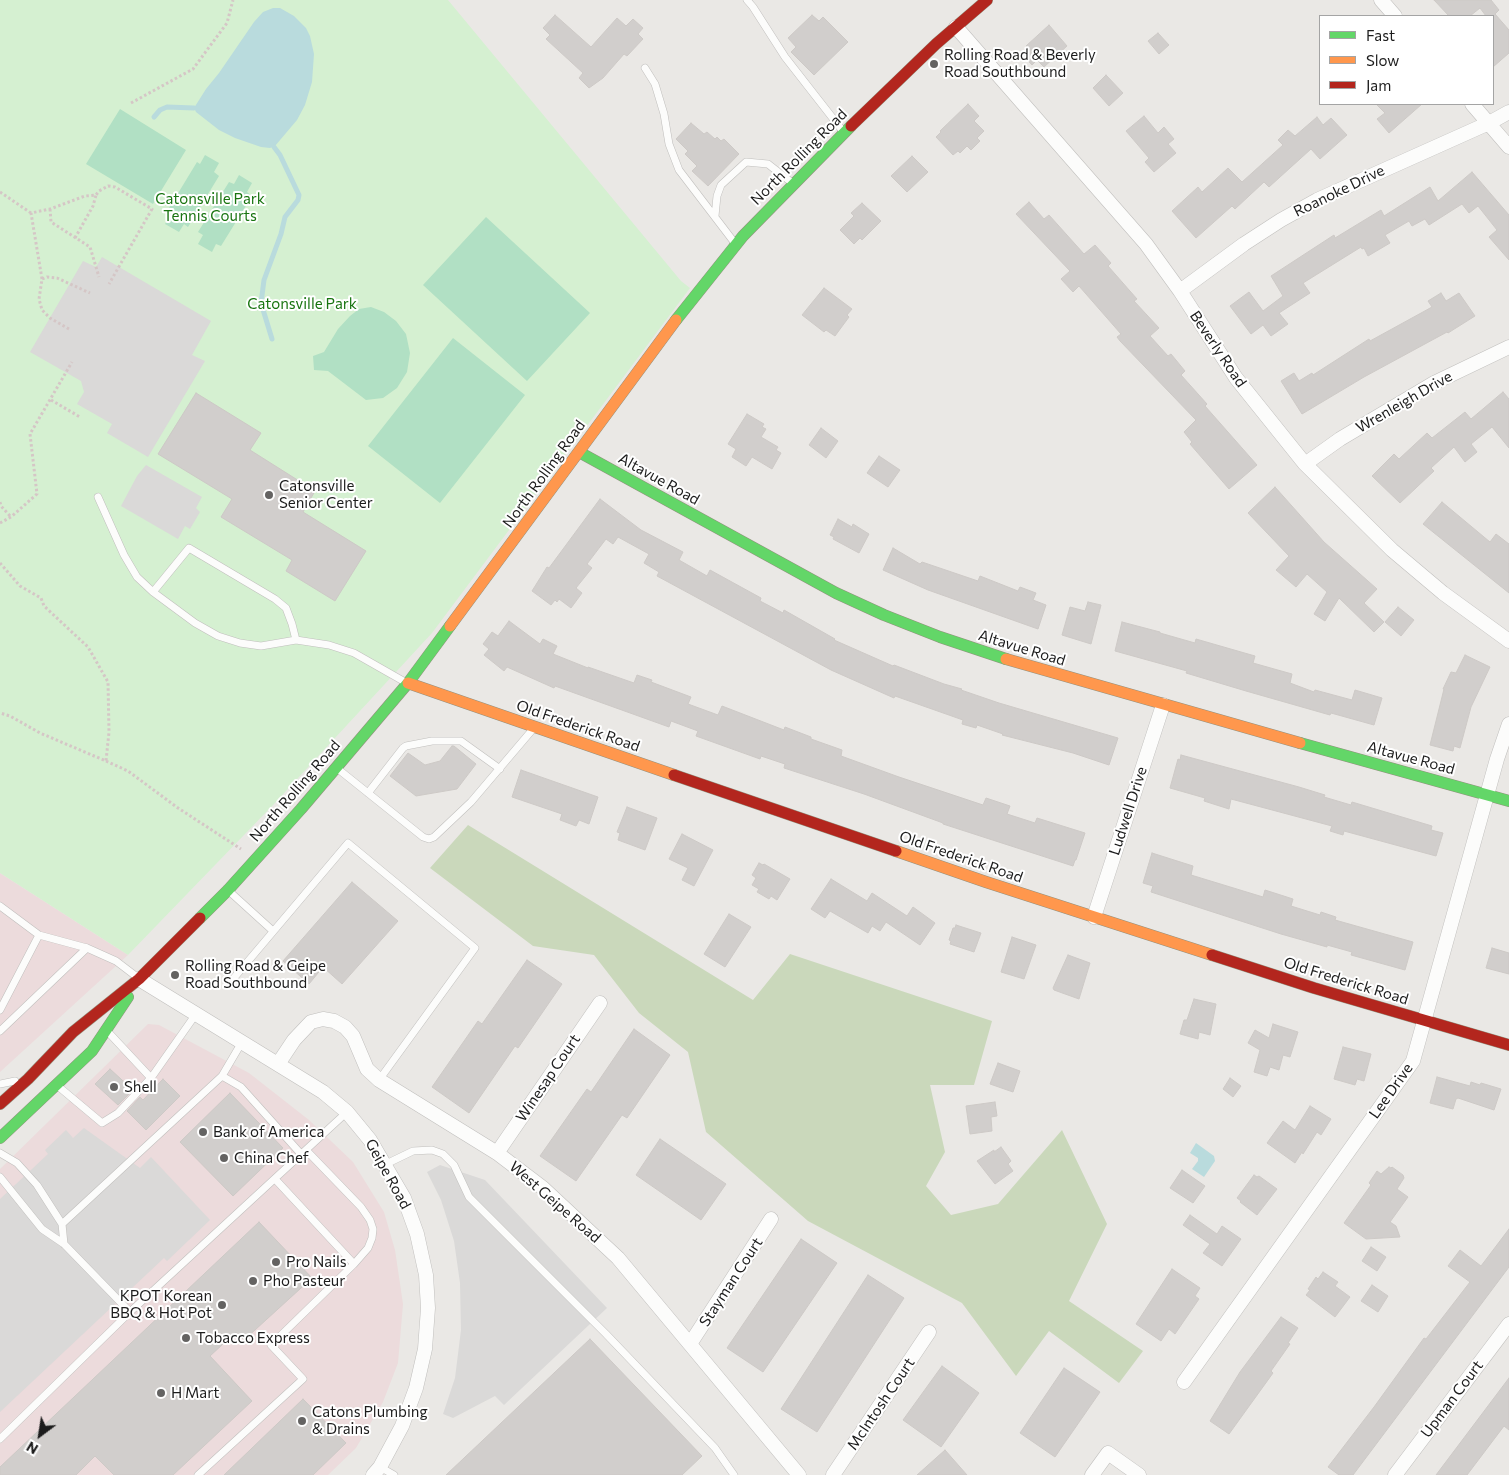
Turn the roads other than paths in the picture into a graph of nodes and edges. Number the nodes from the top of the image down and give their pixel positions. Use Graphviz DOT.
graph roads {
  1 [pos="747,0"];
  2 [pos="987,0"];
  3 [pos="1381,0"];
  4 [pos="1394,15"];
  5 [pos="956,27"];
  6 [pos="646,68"];
  7 [pos="1473,105"];
  8 [pos="1509,112"];
  9 [pos="1489,123"];
  10 [pos="844,132"];
  11 [pos="1509,147"];
  12 [pos="793,184"];
  13 [pos="715,216"];
  14 [pos="736,244"];
  15 [pos="1180,291"];
  16 [pos="1509,347"];
  17 [pos="579,452"];
  18 [pos="1305,464"];
  19 [pos="98,496"];
  20 [pos="152,592"];
  21 [pos="296,640"];
  22 [pos="1509,641"];
  23 [pos="408,683"];
  24 [pos="1163,705"];
  25 [pos="1509,724"];
  26 [pos="535,727"];
  27 [pos="336,768"];
  28 [pos="500,768"];
  29 [pos="368,793"];
  30 [pos="1487,794"];
  31 [pos="1509,800"];
  32 [pos="228,890"];
  33 [pos="0,906"];
  34 [pos="1094,917"];
  35 [pos="272,931"];
  36 [pos="39,935"];
  37 [pos="87,948"];
  38 [pos="140,979"];
  39 [pos="233,979"];
  40 [pos="600,1003"];
  41 [pos="0,1010"];
  42 [pos="196,1014"];
  43 [pos="1424,1020"];
  44 [pos="106,1030"];
  45 [pos="0,1031"];
  46 [pos="242,1042"];
  47 [pos="1509,1045"];
  48 [pos="278,1064"];
  49 [pos="222,1076"];
  50 [pos="152,1078"];
  51 [pos="28,1079"];
  52 [pos="379,1080"];
  53 [pos="0,1084"];
  54 [pos="56,1085"];
  55 [pos="0,1104"];
  56 [pos="347,1112"];
  57 [pos="0,1138"];
  58 [pos="303,1152"];
  59 [pos="0,1153"];
  60 [pos="497,1153"];
  61 [pos="386,1164"];
  62 [pos="0,1177"];
  63 [pos="275,1179"];
  64 [pos="771,1219"];
  65 [pos="62,1224"];
  66 [pos="64,1244"];
  67 [pos="354,1264"];
  68 [pos="130,1312"];
  69 [pos="1509,1324"];
  70 [pos="929,1332"];
  71 [pos="690,1344"];
  72 [pos="1184,1382"];
  73 [pos="0,1439"];
  74 [pos="377,1471"];
  75 [pos="198,1475"];
  76 [pos="394,1475"];
  77 [pos="734,1475"];
  78 [pos="800,1475"];
  79 [pos="834,1475"];
  80 [pos="1092,1475"];
  81 [pos="1139,1475"];
  82 [pos="1396,1475"];
  1 -- 10 [label="lane"];
  2 -- 5 [label="street, North Rolling Road"];
  3 -- 4 [label="street"];
  5 -- 10 [label="street, North Rolling Road"];
  5 -- 15 [label="street, Beverly Road"];
  6 -- 13 [label="lane"];
  7 -- 9 [label="street"];
  8 -- 9 [label="street, Roanoke Drive"];
  9 -- 11 [label="street"];
  9 -- 15 [label="street, Roanoke Drive"];
  10 -- 12 [label="street, North Rolling Road"];
  12 -- 13 [label="lane"];
  12 -- 14 [label="street, North Rolling Road"];
  13 -- 14 [label="lane"];
  14 -- 17 [label="street, North Rolling Road"];
  15 -- 18 [label="street, Beverly Road"];
  16 -- 18 [label="street, Wrenleigh Drive"];
  17 -- 23 [label="street, North Rolling Road"];
  17 -- 24 [label="street, Altavue Road"];
  18 -- 22 [label="street, Beverly Road"];
  19 -- 20 [label="lane"];
  20 -- 21 [label="lane"];
  20 -- 21 [label="lane"];
  21 -- 23 [label="lane"];
  23 -- 26 [label="street, Old Frederick Road"];
  23 -- 27 [label="street, North Rolling Road"];
  24 -- 30 [label="street, Altavue Road"];
  24 -- 34 [label="street, Ludwell Drive"];
  25 -- 30 [label="street, Lee Drive"];
  26 -- 28 [label="lane"];
  26 -- 34 [label="street, Old Frederick Road"];
  27 -- 29 [label="lane"];
  27 -- 32 [label="street, North Rolling Road"];
  28 -- 29 [label="lane"];
  28 -- 29 [label="lane"];
  30 -- 31 [label="street, Altavue Road"];
  30 -- 43 [label="street, Lee Drive"];
  32 -- 35 [label="lane"];
  32 -- 38 [label="street, North Rolling Road"];
  33 -- 36 [label="lane"];
  34 -- 43 [label="street, Old Frederick Road"];
  35 -- 39 [label="lane"];
  35 -- 52 [label="lane"];
  36 -- 37 [label="lane"];
  36 -- 41 [label="lane"];
  37 -- 38 [label="lane"];
  37 -- 45 [label="lane"];
  38 -- 42 [label="street, Geipe Road"];
  38 -- 44 [label="street, North Rolling Road"];
  38 -- 51 [label="street, North Rolling Road"];
  40 -- 60 [label="street, Winesap Court"];
  42 -- 46 [label="street, Geipe Road"];
  42 -- 50 [label="lane"];
  43 -- 47 [label="street, Old Frederick Road"];
  43 -- 72 [label="street, Lee Drive"];
  44 -- 50 [label="lane"];
  44 -- 54 [label="street, North Rolling Road"];
  46 -- 48 [label="street, Geipe Road"];
  46 -- 49 [label="lane"];
  48 -- 52 [label="street, West Geipe Road"];
  48 -- 56 [label="street, Geipe Road"];
  49 -- 58 [label="lane"];
  49 -- 65 [label="lane"];
  50 -- 54 [label="lane"];
  51 -- 53 [label="lane"];
  51 -- 55 [label="street, North Rolling Road"];
  52 -- 60 [label="street, West Geipe Road"];
  54 -- 57 [label="street, North Rolling Road"];
  56 -- 58 [label="lane"];
  56 -- 61 [label="street, Geipe Road"];
  58 -- 63 [label="lane"];
  58 -- 67 [label="lane"];
  59 -- 65 [label="lane"];
  60 -- 71 [label="street, West Geipe Road"];
  61 -- 74 [label="street, Geipe Road"];
  61 -- 77 [label="lane"];
  62 -- 66 [label="lane"];
  63 -- 67 [label="lane"];
  63 -- 68 [label="lane"];
  64 -- 71 [label="street, Stayman Court"];
  65 -- 66 [label="lane"];
  66 -- 68 [label="lane"];
  67 -- 75 [label="lane"];
  68 -- 73 [label="lane"];
  69 -- 82 [label="street, Upman Court"];
  70 -- 79 [label="street, McIntosh Court"];
  71 -- 78 [label="street, West Geipe Road"];
  74 -- 76 [label="lane"];
  80 -- 81 [label="street"];
}
